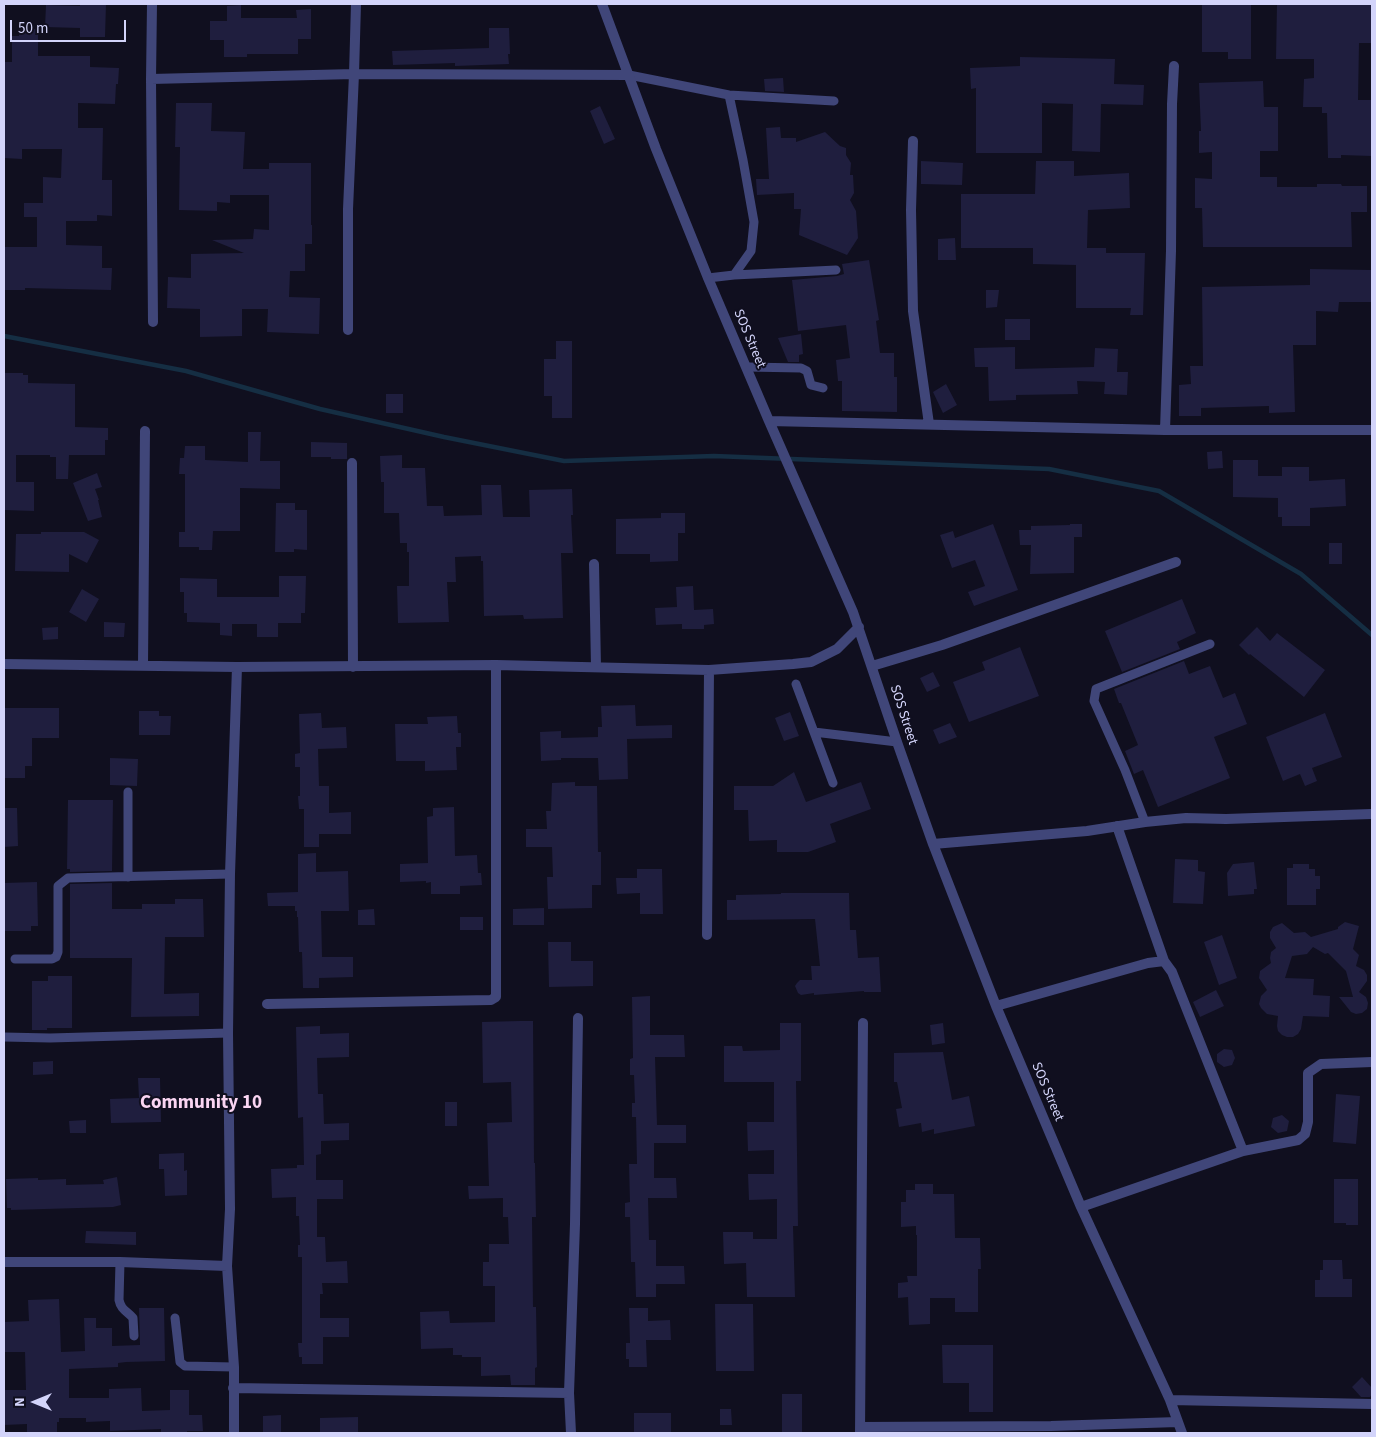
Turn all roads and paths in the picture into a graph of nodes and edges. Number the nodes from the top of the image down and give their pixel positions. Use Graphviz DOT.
graph roads {
  1 [pos="152,4"];
  2 [pos="356,4"];
  3 [pos="602,4"];
  4 [pos="1174,66"];
  5 [pos="354,74"];
  6 [pos="628,76"];
  7 [pos="151,78"];
  8 [pos="729,95"];
  9 [pos="834,101"];
  10 [pos="913,141"];
  11 [pos="836,270"];
  12 [pos="734,275"];
  13 [pos="708,278"];
  14 [pos="153,322"];
  15 [pos="348,330"];
  16 [pos="747,368"];
  17 [pos="823,388"];
  18 [pos="769,421"];
  19 [pos="929,424"];
  20 [pos="1165,430"];
  21 [pos="1372,430"];
  22 [pos="145,431"];
  23 [pos="352,463"];
  24 [pos="1176,562"];
  25 [pos="594,564"];
  26 [pos="858,627"];
  27 [pos="1210,644"];
  28 [pos="4,664"];
  29 [pos="143,665"];
  30 [pos="496,665"];
  31 [pos="872,666"];
  32 [pos="236,667"];
  33 [pos="352,667"];
  34 [pos="596,667"];
  35 [pos="709,670"];
  36 [pos="796,684"];
  37 [pos="814,732"];
  38 [pos="897,742"];
  39 [pos="833,784"];
  40 [pos="128,792"];
  41 [pos="1371,814"];
  42 [pos="1145,822"];
  43 [pos="1117,826"];
  44 [pos="933,844"];
  45 [pos="230,874"];
  46 [pos="128,877"];
  47 [pos="706,935"];
  48 [pos="15,960"];
  49 [pos="1164,961"];
  50 [pos="267,1004"];
  51 [pos="996,1006"];
  52 [pos="578,1018"];
  53 [pos="863,1023"];
  54 [pos="228,1033"];
  55 [pos="4,1038"];
  56 [pos="1372,1062"];
  57 [pos="1243,1151"];
  58 [pos="1081,1207"];
  59 [pos="4,1262"];
  60 [pos="120,1262"];
  61 [pos="227,1266"];
  62 [pos="175,1318"];
  63 [pos="134,1336"];
  64 [pos="234,1367"];
  65 [pos="233,1388"];
  66 [pos="569,1393"];
  67 [pos="1170,1400"];
  68 [pos="1372,1404"];
  69 [pos="1178,1422"];
  70 [pos="860,1430"];
  71 [pos="234,1433"];
  72 [pos="571,1433"];
  73 [pos="1182,1433"];
  1 -- 7 [label="street"];
  2 -- 5 [label="street"];
  3 -- 6 [label="street, SOS Street"];
  4 -- 20 [label="street"];
  5 -- 6 [label="street"];
  5 -- 7 [label="street"];
  5 -- 15 [label="street"];
  6 -- 8 [label="lane"];
  6 -- 13 [label="street, SOS Street"];
  7 -- 14 [label="street"];
  8 -- 9 [label="lane"];
  8 -- 12 [label="lane"];
  10 -- 19 [label="street"];
  11 -- 12 [label="lane"];
  12 -- 13 [label="lane"];
  13 -- 16 [label="street, SOS Street"];
  16 -- 17 [label="lane"];
  16 -- 18 [label="street, SOS Street"];
  18 -- 19 [label="street"];
  18 -- 26 [label="street, SOS Street"];
  19 -- 20 [label="street"];
  20 -- 21 [label="street"];
  22 -- 29 [label="street"];
  23 -- 33 [label="street"];
  24 -- 31 [label="street"];
  25 -- 34 [label="street"];
  26 -- 31 [label="street, SOS Street"];
  26 -- 35 [label="street"];
  27 -- 42 [label="lane"];
  28 -- 29 [label="street"];
  29 -- 32 [label="street"];
  30 -- 33 [label="street"];
  30 -- 34 [label="street"];
  30 -- 50 [label="street"];
  31 -- 38 [label="street, SOS Street"];
  32 -- 33 [label="street"];
  32 -- 45 [label="street"];
  34 -- 35 [label="street"];
  35 -- 47 [label="street"];
  36 -- 37 [label="lane"];
  37 -- 38 [label="lane"];
  37 -- 39 [label="lane"];
  38 -- 44 [label="street, SOS Street"];
  40 -- 46 [label="lane"];
  41 -- 42 [label="street"];
  42 -- 43 [label="street"];
  43 -- 44 [label="street"];
  43 -- 49 [label="street"];
  44 -- 51 [label="street, SOS Street"];
  45 -- 46 [label="lane"];
  45 -- 54 [label="street"];
  46 -- 48 [label="lane"];
  49 -- 51 [label="street"];
  49 -- 57 [label="street"];
  51 -- 58 [label="street, SOS Street"];
  52 -- 66 [label="street"];
  53 -- 70 [label="street"];
  54 -- 55 [label="lane"];
  54 -- 61 [label="street"];
  56 -- 57 [label="street"];
  57 -- 58 [label="street"];
  58 -- 67 [label="street, SOS Street"];
  59 -- 60 [label="street"];
  60 -- 61 [label="street"];
  60 -- 63 [label="lane"];
  61 -- 64 [label="street"];
  62 -- 64 [label="lane"];
  64 -- 65 [label="street"];
  65 -- 66 [label="street"];
  65 -- 71 [label="street"];
  66 -- 72 [label="street"];
  67 -- 68 [label="street"];
  67 -- 69 [label="street, SOS Street"];
  69 -- 70 [label="street"];
  69 -- 73 [label="street, SOS Street"];
}
